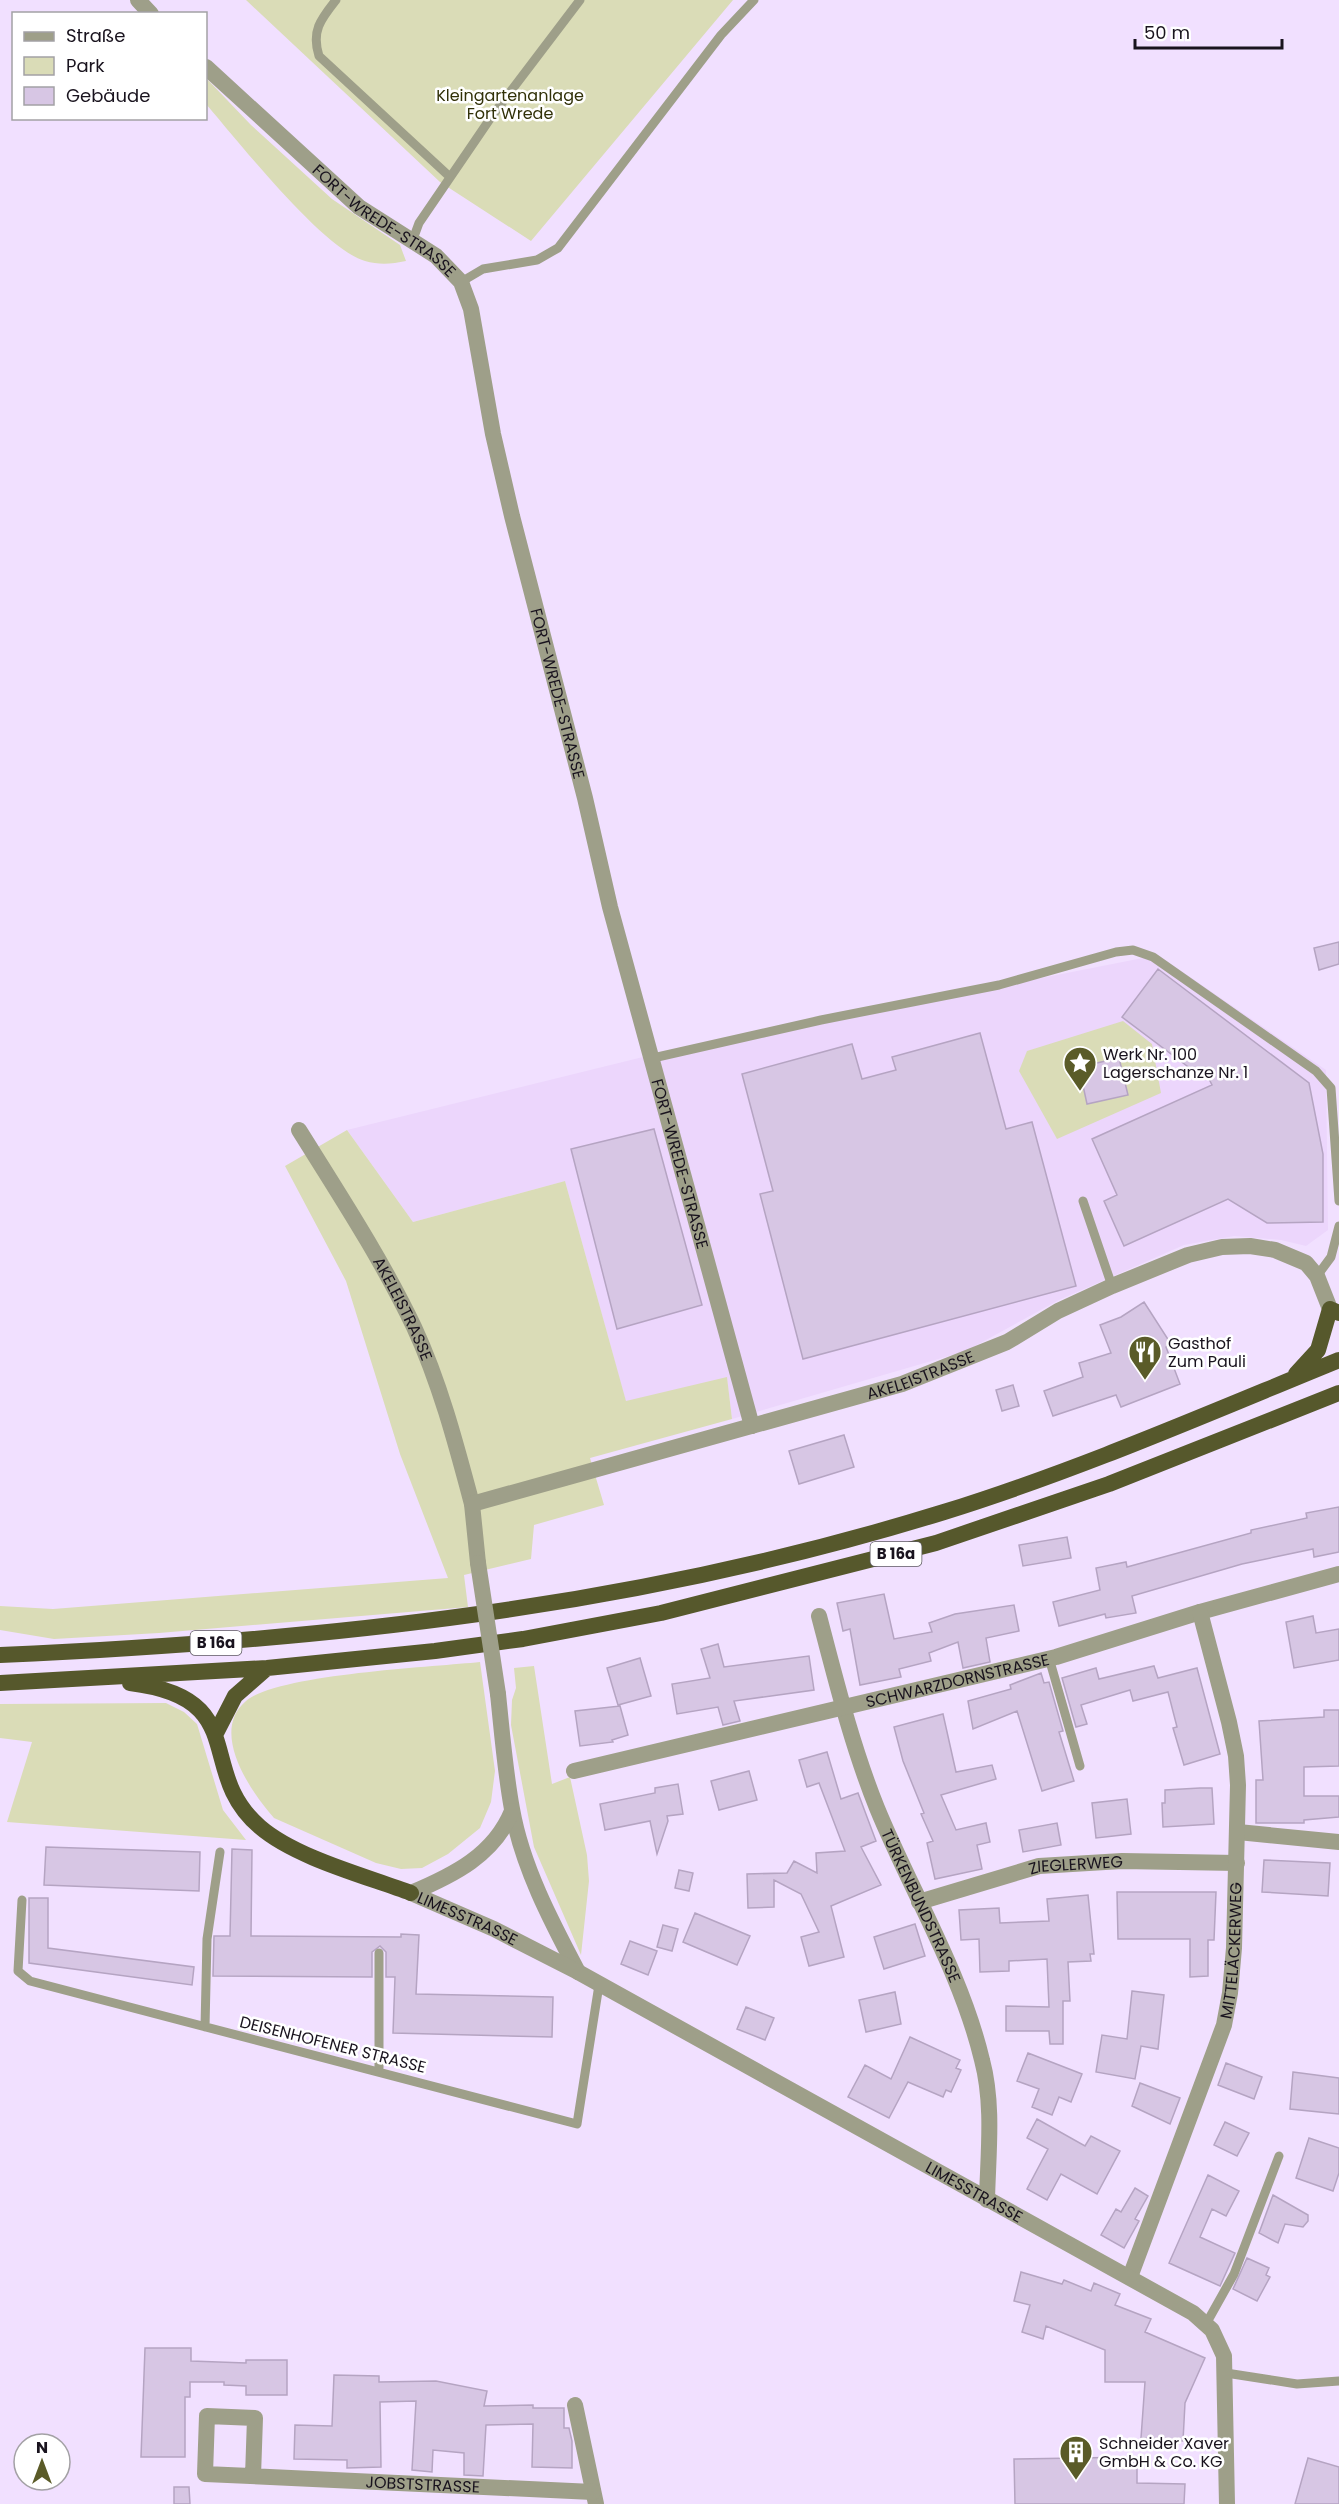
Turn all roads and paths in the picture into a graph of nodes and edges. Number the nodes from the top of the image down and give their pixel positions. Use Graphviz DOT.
graph roads {
  1 [pos="138,0"];
  2 [pos="336,0"];
  3 [pos="580,0"];
  4 [pos="754,0"];
  5 [pos="150,12"];
  6 [pos="207,68"];
  7 [pos="450,177"];
  8 [pos="412,242"];
  9 [pos="460,282"];
  10 [pos="653,1058"];
  11 [pos="299,1130"];
  12 [pos="1083,1201"];
  13 [pos="1339,1201"];
  14 [pos="1339,1226"];
  15 [pos="1317,1276"];
  16 [pos="1112,1286"];
  17 [pos="1334,1311"];
  18 [pos="1339,1360"];
  19 [pos="1291,1380"];
  20 [pos="1339,1393"];
  21 [pos="752,1426"];
  22 [pos="472,1504"];
  23 [pos="1339,1574"];
  24 [pos="1200,1612"];
  25 [pos="819,1616"];
  26 [pos="0,1655"];
  27 [pos="1049,1658"];
  28 [pos="267,1668"];
  29 [pos="93,1679"];
  30 [pos="0,1683"];
  31 [pos="842,1707"];
  32 [pos="216,1733"];
  33 [pos="1080,1766"];
  34 [pos="574,1771"];
  35 [pos="512,1810"];
  36 [pos="1238,1833"];
  37 [pos="1339,1842"];
  38 [pos="220,1852"];
  39 [pos="1237,1863"];
  40 [pos="411,1893"];
  41 [pos="22,1900"];
  42 [pos="920,1902"];
  43 [pos="379,1953"];
  44 [pos="578,1972"];
  45 [pos="599,1985"];
  46 [pos="205,2027"];
  47 [pos="379,2071"];
  48 [pos="1279,2156"];
  49 [pos="987,2200"];
  50 [pos="1130,2277"];
  51 [pos="1206,2324"];
  52 [pos="1226,2373"];
  53 [pos="1339,2381"];
  54 [pos="575,2405"];
  55 [pos="253,2476"];
  56 [pos="595,2498"];
  57 [pos="1227,2504"];
  1 -- 5 [label="street"];
  2 -- 7 [label="lane"];
  3 -- 7 [label="lane"];
  4 -- 9 [label="lane"];
  6 -- 8 [label="street, FORT-WREDE-STRASSE"];
  7 -- 8 [label="lane"];
  8 -- 9 [label="street, FORT-WREDE-STRASSE"];
  9 -- 10 [label="street, FORT-WREDE-STRASSE"];
  10 -- 13 [label="lane"];
  10 -- 21 [label="street, FORT-WREDE-STRASSE"];
  11 -- 22 [label="street, AKELEISTRASSE"];
  12 -- 16 [label="lane"];
  14 -- 15 [label="lane"];
  15 -- 16 [label="street, AKELEISTRASSE"];
  15 -- 17 [label="street"];
  16 -- 21 [label="street, AKELEISTRASSE"];
  17 -- 19 [label="highway"];
  18 -- 19 [label="highway, B 16a"];
  19 -- 26 [label="highway, B 16a"];
  20 -- 28 [label="highway, B 16a"];
  21 -- 22 [label="street, AKELEISTRASSE"];
  22 -- 35 [label="street, AKELEISTRASSE, bridge"];
  23 -- 24 [label="street, SCHWARZDORNSTRASSE"];
  24 -- 27 [label="street, SCHWARZDORNSTRASSE"];
  24 -- 36 [label="street, MITTELÄCKERWEG"];
  25 -- 31 [label="street, TÜRKENBUNDSTRASSE"];
  27 -- 31 [label="street, SCHWARZDORNSTRASSE"];
  27 -- 33 [label="lane"];
  28 -- 29 [label="highway, B 16a"];
  28 -- 32 [label="highway"];
  29 -- 30 [label="highway, B 16a"];
  29 -- 32 [label="highway"];
  31 -- 34 [label="street, SCHWARZDORNSTRASSE"];
  31 -- 42 [label="street, TÜRKENBUNDSTRASSE"];
  32 -- 40 [label="highway"];
  35 -- 40 [label="street, LIMESSTRASSE"];
  35 -- 44 [label="street"];
  36 -- 37 [label="street"];
  36 -- 39 [label="street, MITTELÄCKERWEG"];
  38 -- 46 [label="lane"];
  39 -- 42 [label="street, ZIEGLERWEG"];
  39 -- 50 [label="street, MITTELÄCKERWEG"];
  40 -- 44 [label="street, LIMESSTRASSE"];
  41 -- 46 [label="lane, DEISENHOFENER STRASSE"];
  42 -- 49 [label="street, TÜRKENBUNDSTRASSE"];
  43 -- 47 [label="lane"];
  44 -- 45 [label="street, LIMESSTRASSE"];
  45 -- 47 [label="lane, DEISENHOFENER STRASSE"];
  45 -- 49 [label="street, LIMESSTRASSE"];
  46 -- 47 [label="lane, DEISENHOFENER STRASSE"];
  48 -- 51 [label="lane"];
  49 -- 50 [label="street, LIMESSTRASSE"];
  50 -- 51 [label="street, LIMESSTRASSE"];
  51 -- 52 [label="street, LIMESSTRASSE"];
  52 -- 53 [label="lane"];
  52 -- 57 [label="street, LIMESSTRASSE"];
  54 -- 56 [label="street"];
  55 -- 55 [label="street, JOBSTSTRASSE"];
  55 -- 56 [label="street, JOBSTSTRASSE"];
}
